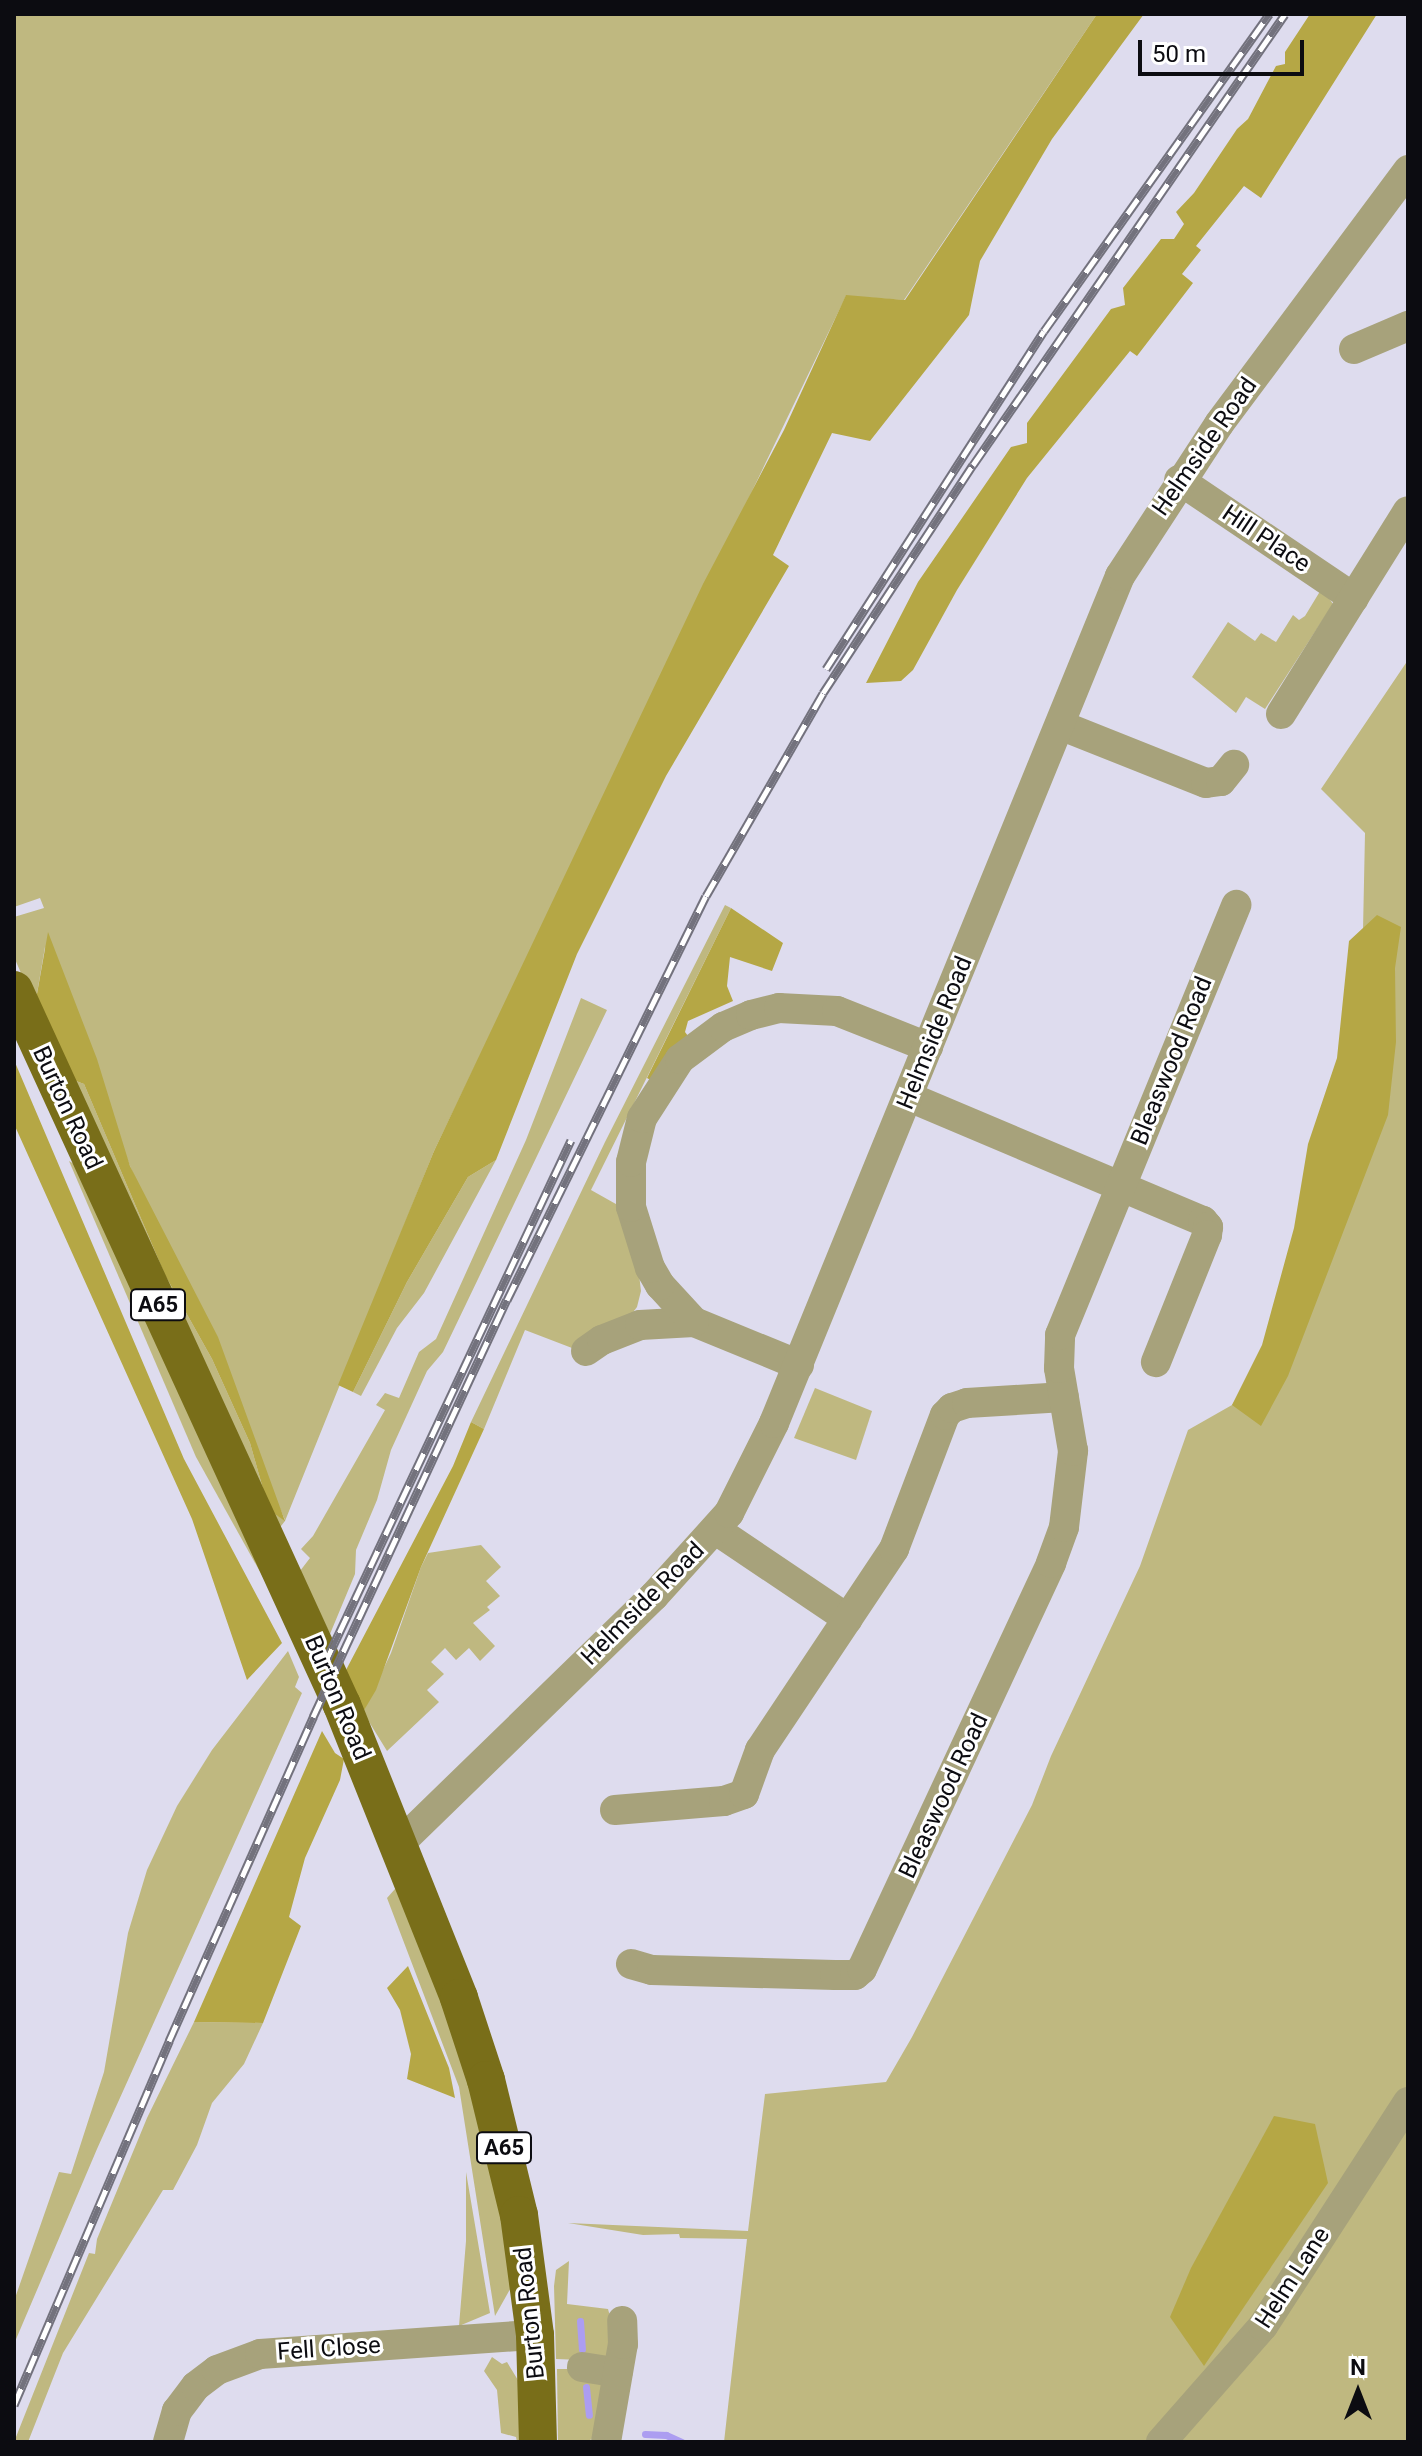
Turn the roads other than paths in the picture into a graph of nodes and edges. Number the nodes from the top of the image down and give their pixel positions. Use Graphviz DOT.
graph roads {
  1 [pos="1408,170"];
  2 [pos="1408,326"];
  3 [pos="1354,349"];
  4 [pos="1179,480"];
  5 [pos="1408,511"];
  6 [pos="1354,598"];
  7 [pos="1281,714"];
  8 [pos="1060,725"];
  9 [pos="1234,765"];
  10 [pos="1236,905"];
  11 [pos="14,990"];
  12 [pos="928,1047"];
  13 [pos="909,1097"];
  14 [pos="1121,1186"];
  15 [pos="660,1285"];
  16 [pos="694,1322"];
  17 [pos="640,1325"];
  18 [pos="586,1351"];
  19 [pos="1156,1362"];
  20 [pos="799,1365"];
  21 [pos="1064,1397"];
  22 [pos="716,1530"];
  23 [pos="848,1619"];
  24 [pos="615,1810"];
  25 [pos="399,1844"];
  26 [pos="631,1964"];
  27 [pos="1408,2102"];
  28 [pos="622,2321"];
  29 [pos="535,2335"];
  30 [pos="582,2367"];
  31 [pos="618,2373"];
  32 [pos="168,2442"];
  33 [pos="538,2442"];
  34 [pos="606,2442"];
  35 [pos="1161,2442"];
  1 -- 4 [label="street, Helmside Road"];
  2 -- 3 [label="street"];
  4 -- 6 [label="street, Hill Place"];
  4 -- 8 [label="street, Helmside Road"];
  5 -- 6 [label="street"];
  6 -- 7 [label="street"];
  8 -- 9 [label="street"];
  8 -- 12 [label="street, Helmside Road"];
  10 -- 14 [label="street, Bleaswood Road"];
  11 -- 25 [label="main road, Burton Road / A65"];
  12 -- 13 [label="street, Helmside Road"];
  12 -- 15 [label="street"];
  13 -- 14 [label="street"];
  13 -- 20 [label="street, Helmside Road"];
  14 -- 19 [label="street"];
  14 -- 21 [label="street, Bleaswood Road"];
  15 -- 16 [label="street"];
  15 -- 17 [label="street"];
  16 -- 17 [label="street"];
  16 -- 20 [label="street"];
  17 -- 18 [label="street"];
  20 -- 22 [label="street, Helmside Road"];
  21 -- 23 [label="street"];
  21 -- 26 [label="street, Bleaswood Road"];
  22 -- 23 [label="street"];
  22 -- 25 [label="street, Helmside Road"];
  23 -- 24 [label="street"];
  25 -- 29 [label="main road, Burton Road / A65"];
  27 -- 35 [label="street, Helm Lane"];
  28 -- 31 [label="street"];
  29 -- 32 [label="street, Fell Close"];
  29 -- 33 [label="main road, Burton Road / A65"];
  30 -- 31 [label="street"];
  31 -- 34 [label="street"];
}
